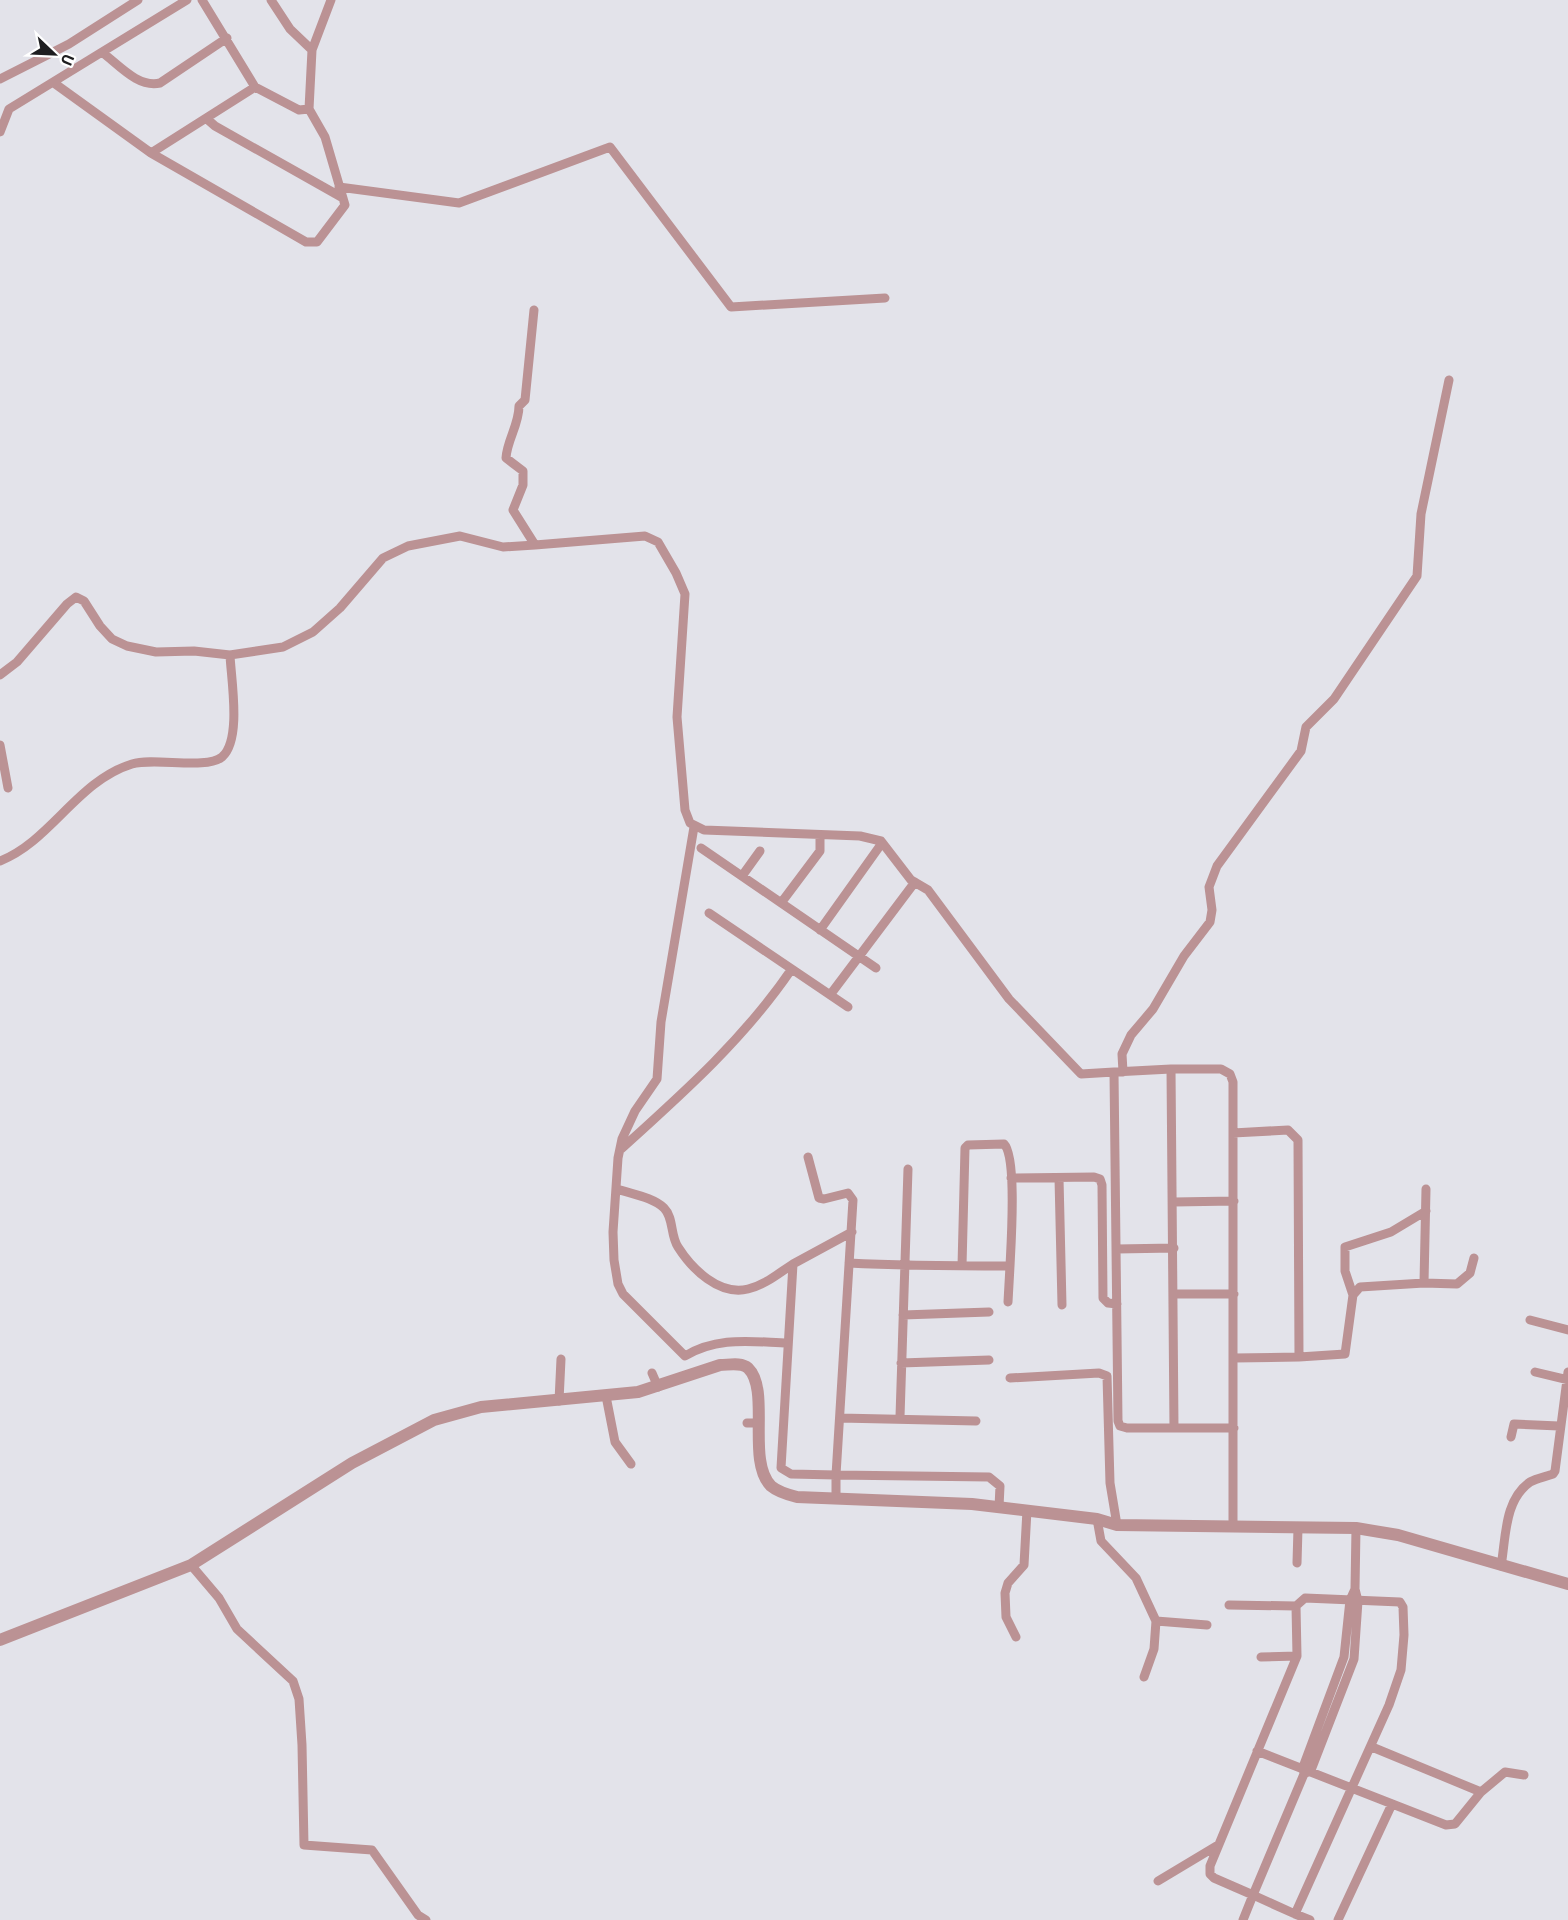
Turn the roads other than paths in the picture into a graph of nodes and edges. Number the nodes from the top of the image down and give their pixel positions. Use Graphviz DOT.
graph roads {
  1 [pos="187,0"];
  2 [pos="202,0"];
  3 [pos="271,0"];
  4 [pos="331,0"];
  5 [pos="133,1"];
  6 [pos="226,38"];
  7 [pos="312,50"];
  8 [pos="103,53"];
  9 [pos="0,79"];
  10 [pos="54,83"];
  11 [pos="255,87"];
  12 [pos="309,109"];
  13 [pos="207,119"];
  14 [pos="0,132"];
  15 [pos="151,153"];
  16 [pos="339,187"];
  17 [pos="343,198"];
  18 [pos="885,298"];
  19 [pos="534,310"];
  20 [pos="1449,380"];
  21 [pos="536,545"];
  22 [pos="230,655"];
  23 [pos="0,675"];
  24 [pos="0,745"];
  25 [pos="8,788"];
  26 [pos="694,827"];
  27 [pos="820,835"];
  28 [pos="882,843"];
  29 [pos="701,848"];
  30 [pos="760,851"];
  31 [pos="0,861"];
  32 [pos="742,876"];
  33 [pos="915,882"];
  34 [pos="781,903"];
  35 [pos="709,913"];
  36 [pos="820,930"];
  37 [pos="859,957"];
  38 [pos="876,968"];
  39 [pos="791,970"];
  40 [pos="830,995"];
  41 [pos="848,1007"];
  42 [pos="1171,1069"];
  43 [pos="1119,1072"];
  44 [pos="1233,1133"];
  45 [pos="619,1150"];
  46 [pos="808,1157"];
  47 [pos="908,1169"];
  48 [pos="1011,1178"];
  49 [pos="1059,1178"];
  50 [pos="617,1189"];
  51 [pos="1426,1189"];
  52 [pos="1234,1201"];
  53 [pos="1174,1202"];
  54 [pos="1426,1211"];
  55 [pos="852,1233"];
  56 [pos="1173,1248"];
  57 [pos="1117,1249"];
  58 [pos="1474,1257"];
  59 [pos="849,1263"];
  60 [pos="793,1264"];
  61 [pos="904,1266"];
  62 [pos="962,1266"];
  63 [pos="1010,1266"];
  64 [pos="1424,1283"];
  65 [pos="1174,1294"];
  66 [pos="1234,1294"];
  67 [pos="1353,1295"];
  68 [pos="1008,1302"];
  69 [pos="1117,1304"];
  70 [pos="1062,1305"];
  71 [pos="989,1312"];
  72 [pos="903,1315"];
  73 [pos="1530,1320"];
  74 [pos="1568,1330"];
  75 [pos="788,1343"];
  76 [pos="685,1356"];
  77 [pos="1299,1357"];
  78 [pos="1234,1358"];
  79 [pos="561,1359"];
  80 [pos="989,1360"];
  81 [pos="901,1363"];
  82 [pos="1535,1372"];
  83 [pos="652,1373"];
  84 [pos="694,1375"];
  85 [pos="1010,1378"];
  86 [pos="1568,1378"];
  87 [pos="658,1388"];
  88 [pos="606,1396"];
  89 [pos="559,1401"];
  90 [pos="840,1418"];
  91 [pos="900,1418"];
  92 [pos="976,1421"];
  93 [pos="1559,1426"];
  94 [pos="1174,1428"];
  95 [pos="1234,1428"];
  96 [pos="1511,1437"];
  97 [pos="631,1464"];
  98 [pos="836,1475"];
  99 [pos="836,1499"];
  100 [pos="999,1508"];
  101 [pos="1027,1510"];
  102 [pos="1097,1519"];
  103 [pos="1118,1525"];
  104 [pos="1233,1527"];
  105 [pos="1298,1528"];
  106 [pos="1356,1528"];
  107 [pos="1298,1563"];
  108 [pos="191,1564"];
  109 [pos="1501,1566"];
  110 [pos="1568,1584"];
  111 [pos="1354,1601"];
  112 [pos="1229,1605"];
  113 [pos="1296,1606"];
  114 [pos="1156,1621"];
  115 [pos="1207,1625"];
  116 [pos="1016,1636"];
  117 [pos="0,1640"];
  118 [pos="1297,1656"];
  119 [pos="1261,1657"];
  120 [pos="1344,1657"];
  121 [pos="1354,1659"];
  122 [pos="1144,1677"];
  123 [pos="1329,1711"];
  124 [pos="1372,1747"];
  125 [pos="1257,1750"];
  126 [pos="1306,1770"];
  127 [pos="1524,1775"];
  128 [pos="1353,1789"];
  129 [pos="1481,1792"];
  130 [pos="1392,1804"];
  131 [pos="1218,1845"];
  132 [pos="1158,1881"];
  133 [pos="1253,1895"];
  134 [pos="1295,1914"];
  135 [pos="426,1920"];
  136 [pos="1243,1920"];
  137 [pos="1311,1920"];
  138 [pos="1338,1920"];
  1 -- 8 [label="street"];
  2 -- 6 [label="street"];
  3 -- 7 [label="street"];
  4 -- 7 [label="street"];
  5 -- 9 [label="street"];
  6 -- 8 [label="street"];
  6 -- 11 [label="street"];
  7 -- 12 [label="street"];
  8 -- 10 [label="street"];
  10 -- 14 [label="street"];
  10 -- 15 [label="street"];
  11 -- 12 [label="street"];
  11 -- 13 [label="street"];
  12 -- 16 [label="street"];
  13 -- 15 [label="street"];
  13 -- 17 [label="street"];
  15 -- 17 [label="street"];
  16 -- 17 [label="street"];
  16 -- 18 [label="street"];
  19 -- 21 [label="street"];
  20 -- 43 [label="street"];
  21 -- 22 [label="street"];
  21 -- 26 [label="street"];
  22 -- 23 [label="street"];
  22 -- 31 [label="street"];
  24 -- 25 [label="street"];
  26 -- 27 [label="street"];
  26 -- 45 [label="street"];
  27 -- 28 [label="street"];
  27 -- 34 [label="street"];
  28 -- 33 [label="street"];
  28 -- 36 [label="street"];
  29 -- 32 [label="street"];
  30 -- 32 [label="street"];
  32 -- 34 [label="street"];
  33 -- 37 [label="street"];
  33 -- 43 [label="street"];
  34 -- 36 [label="street"];
  35 -- 39 [label="street"];
  36 -- 37 [label="street"];
  37 -- 38 [label="street"];
  37 -- 40 [label="street"];
  39 -- 40 [label="street"];
  39 -- 45 [label="street"];
  40 -- 41 [label="street"];
  42 -- 43 [label="street"];
  42 -- 44 [label="street"];
  42 -- 53 [label="street"];
  43 -- 57 [label="street"];
  44 -- 52 [label="street"];
  44 -- 77 [label="street"];
  45 -- 50 [label="street"];
  46 -- 55 [label="street"];
  47 -- 61 [label="street"];
  48 -- 49 [label="street"];
  48 -- 62 [label="street"];
  48 -- 63 [label="street"];
  49 -- 69 [label="street"];
  49 -- 70 [label="street"];
  50 -- 60 [label="street"];
  50 -- 76 [label="street"];
  51 -- 54 [label="street"];
  52 -- 53 [label="street"];
  52 -- 66 [label="street"];
  53 -- 56 [label="street"];
  54 -- 64 [label="street"];
  54 -- 67 [label="street"];
  55 -- 59 [label="street"];
  55 -- 60 [label="street"];
  56 -- 57 [label="street"];
  56 -- 65 [label="street"];
  57 -- 69 [label="street"];
  58 -- 64 [label="street"];
  59 -- 61 [label="street"];
  59 -- 90 [label="street"];
  60 -- 75 [label="street"];
  61 -- 62 [label="street"];
  61 -- 72 [label="street"];
  62 -- 63 [label="street"];
  63 -- 68 [label="street"];
  64 -- 67 [label="street"];
  65 -- 66 [label="street"];
  65 -- 94 [label="street"];
  66 -- 78 [label="street"];
  67 -- 77 [label="street"];
  69 -- 94 [label="street"];
  71 -- 72 [label="street"];
  72 -- 81 [label="street"];
  73 -- 74 [label="street"];
  75 -- 76 [label="street"];
  75 -- 98 [label="street"];
  76 -- 84 [label="street"];
  77 -- 78 [label="street"];
  78 -- 95 [label="street"];
  79 -- 89 [label="street"];
  80 -- 81 [label="street"];
  81 -- 91 [label="street"];
  82 -- 86 [label="street"];
  83 -- 87 [label="street"];
  84 -- 87 [label="street"];
  84 -- 99 [label="street"];
  85 -- 103 [label="street"];
  86 -- 93 [label="street"];
  87 -- 88 [label="street"];
  88 -- 89 [label="street"];
  88 -- 97 [label="street"];
  89 -- 108 [label="street"];
  90 -- 91 [label="street"];
  90 -- 98 [label="street"];
  91 -- 92 [label="street"];
  93 -- 96 [label="street"];
  93 -- 109 [label="street"];
  94 -- 95 [label="street"];
  95 -- 104 [label="street"];
  98 -- 99 [label="street"];
  98 -- 100 [label="street"];
  99 -- 100 [label="street"];
  100 -- 101 [label="street"];
  101 -- 102 [label="street"];
  101 -- 116 [label="street"];
  102 -- 103 [label="street"];
  102 -- 114 [label="street"];
  103 -- 104 [label="street"];
  104 -- 105 [label="street"];
  105 -- 106 [label="street"];
  105 -- 107 [label="street"];
  106 -- 109 [label="street"];
  106 -- 111 [label="street"];
  108 -- 117 [label="street"];
  108 -- 135 [label="street"];
  109 -- 110 [label="street"];
  111 -- 113 [label="street"];
  111 -- 120 [label="street"];
  111 -- 121 [label="street"];
  111 -- 124 [label="street"];
  112 -- 113 [label="street"];
  113 -- 118 [label="street"];
  114 -- 115 [label="street"];
  114 -- 122 [label="street"];
  118 -- 119 [label="street"];
  118 -- 125 [label="street"];
  120 -- 121 [label="street"];
  120 -- 123 [label="street"];
  121 -- 123 [label="street"];
  123 -- 126 [label="street"];
  124 -- 128 [label="street"];
  124 -- 129 [label="street"];
  125 -- 126 [label="street"];
  125 -- 131 [label="street"];
  126 -- 128 [label="street"];
  126 -- 133 [label="street"];
  127 -- 129 [label="street"];
  128 -- 130 [label="street"];
  128 -- 134 [label="street"];
  129 -- 130 [label="street"];
  130 -- 138 [label="street"];
  131 -- 132 [label="street"];
  131 -- 133 [label="street"];
  133 -- 134 [label="street"];
  133 -- 136 [label="street"];
  134 -- 137 [label="street"];
}
